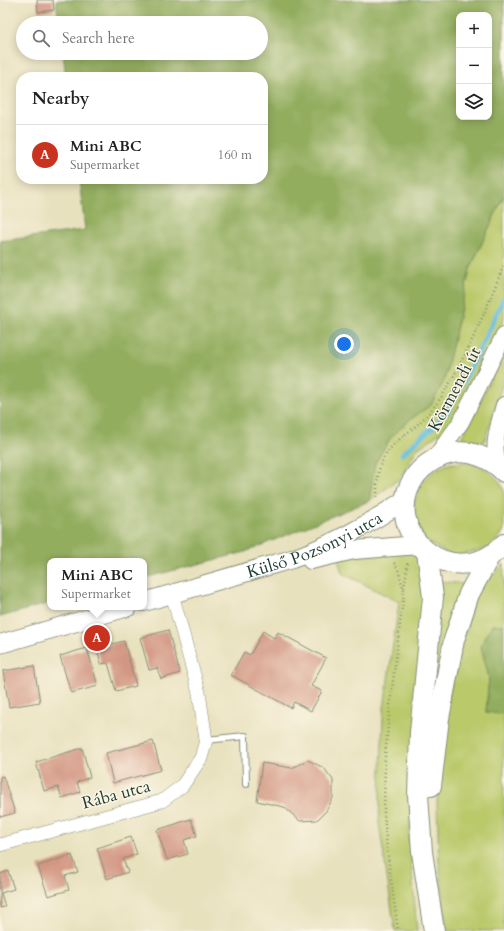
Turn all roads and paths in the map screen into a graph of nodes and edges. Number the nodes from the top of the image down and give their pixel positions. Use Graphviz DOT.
graph roads {
  1 [pos="504,264"];
  2 [pos="504,335"];
  3 [pos="504,405"];
  4 [pos="434,459"];
  5 [pos="502,470"];
  6 [pos="406,499"];
  7 [pos="378,517"];
  8 [pos="386,548"];
  9 [pos="497,550"];
  10 [pos="418,552"];
  11 [pos="247,572"];
  12 [pos="404,591"];
  13 [pos="172,594"];
  14 [pos="147,601"];
  15 [pos="118,610"];
  16 [pos="0,644"];
  17 [pos="206,740"];
  18 [pos="246,784"];
  19 [pos="0,845"];
  20 [pos="429,900"];
  21 [pos="398,931"];
  22 [pos="434,931"];
  1 -- 7 [label="path"];
  2 -- 4 [label="street, Körmendi út"];
  3 -- 5 [label="street"];
  4 -- 5 [label="main road"];
  4 -- 6 [label="main road"];
  6 -- 7 [label="main road, Külső Pozsonyi utca"];
  6 -- 10 [label="main road"];
  7 -- 11 [label="main road, Külső Pozsonyi utca"];
  8 -- 10 [label="main road, Külső Pozsonyi utca"];
  8 -- 11 [label="main road, Külső Pozsonyi utca"];
  8 -- 12 [label="path"];
  9 -- 10 [label="main road"];
  9 -- 20 [label="main road"];
  10 -- 12 [label="path"];
  10 -- 20 [label="main road"];
  11 -- 13 [label="main road"];
  12 -- 21 [label="path"];
  13 -- 14 [label="main road"];
  13 -- 17 [label="street, Rába utca"];
  15 -- 16 [label="main road"];
  17 -- 18 [label="lane"];
  17 -- 19 [label="street, Rába utca"];
  20 -- 22 [label="main road"];
}
